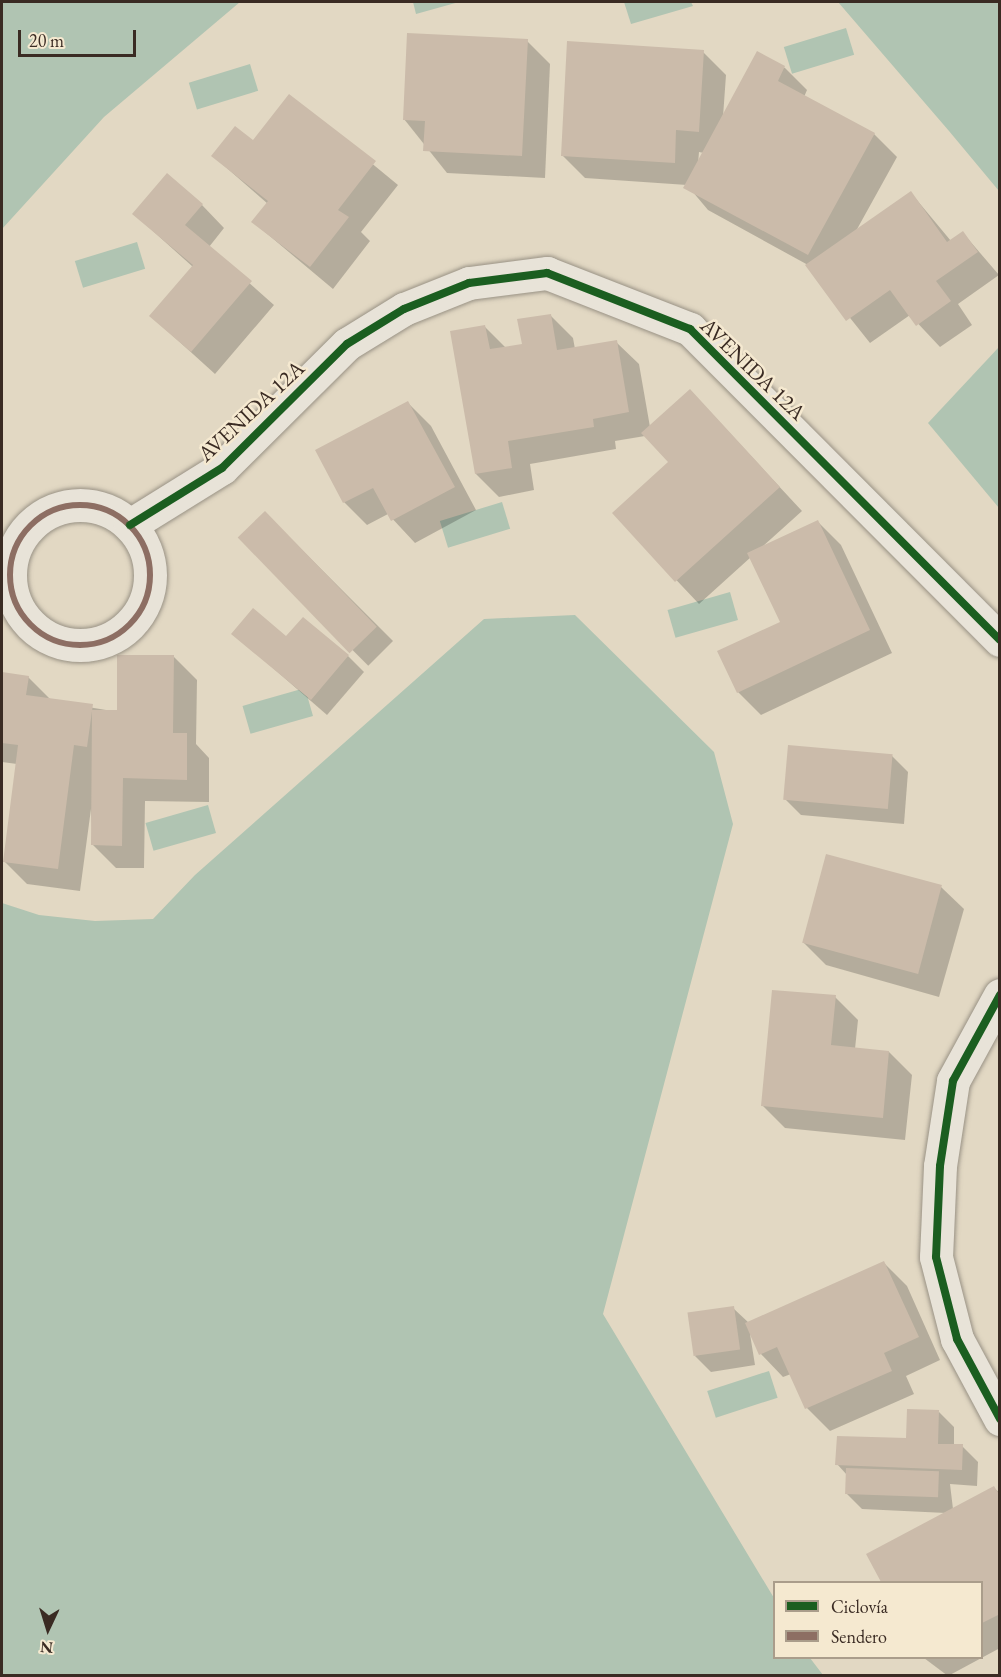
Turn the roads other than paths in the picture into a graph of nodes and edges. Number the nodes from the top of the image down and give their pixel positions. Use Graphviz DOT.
graph roads {
  1 [pos="130,525"];
  2 [pos="999,640"];
  3 [pos="999,995"];
  4 [pos="999,1419"];
  1 -- 1 [label="street"];
  1 -- 2 [label="street, AVENIDA 12A"];
  3 -- 4 [label="street"];
}
